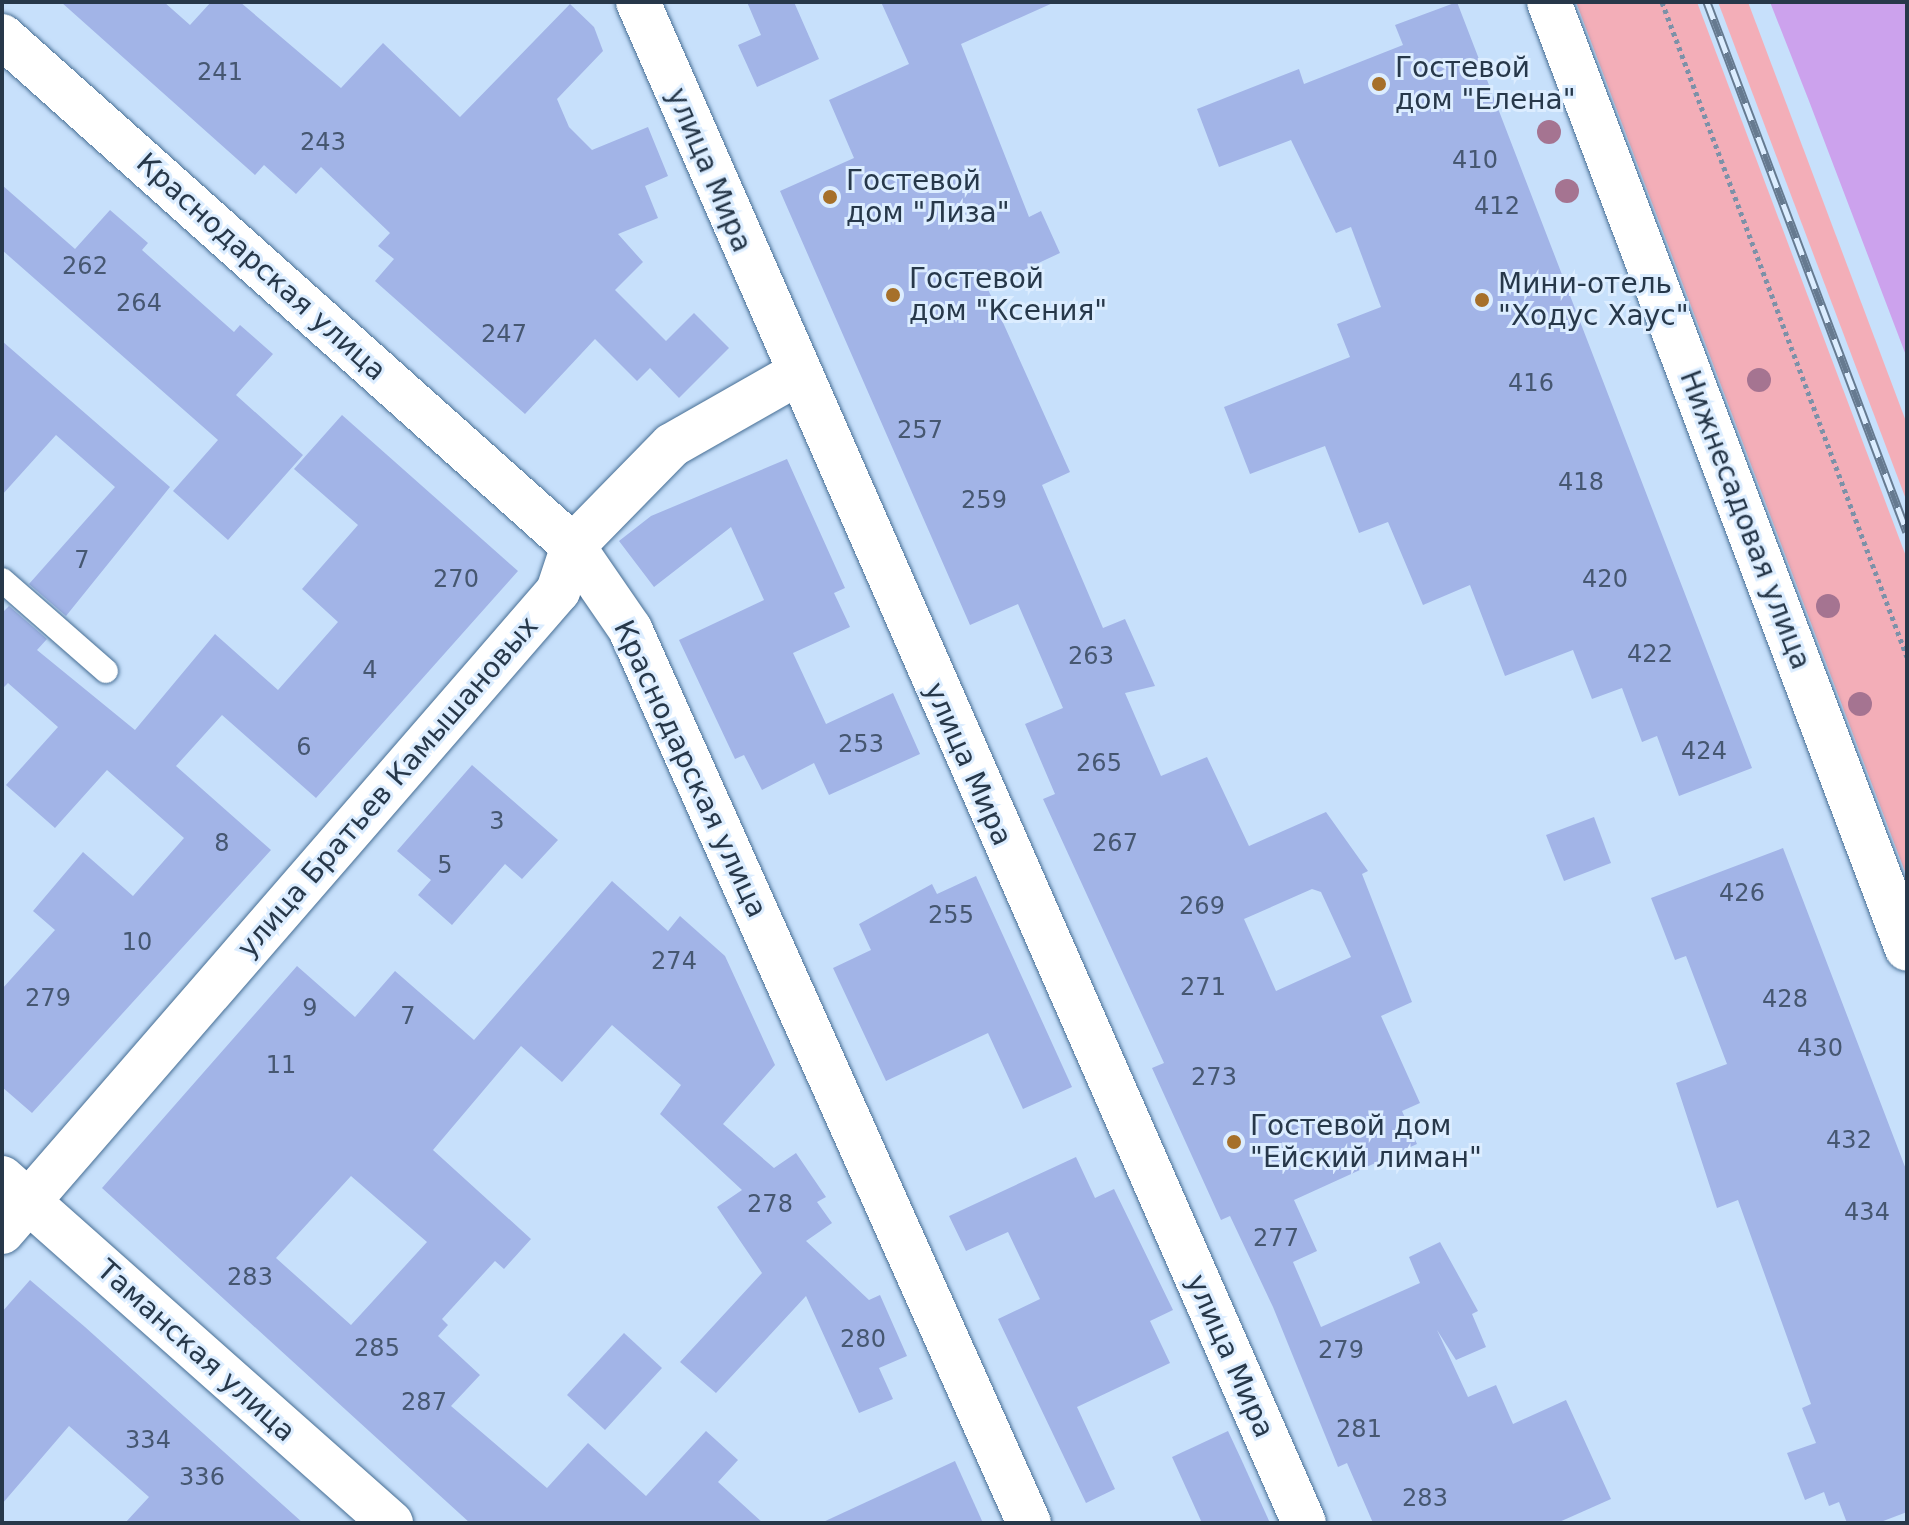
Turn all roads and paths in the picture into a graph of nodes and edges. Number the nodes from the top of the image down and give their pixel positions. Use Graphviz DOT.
graph roads {
  1 [pos="638,2"];
  2 [pos="1549,2"];
  3 [pos="1662,2"];
  4 [pos="2,36"];
  5 [pos="795,375"];
  6 [pos="573,546"];
  7 [pos="2,580"];
  8 [pos="1907,657"];
  9 [pos="106,671"];
  10 [pos="1907,949"];
  11 [pos="11,1204"];
  12 [pos="391,1523"];
  13 [pos="1029,1523"];
  14 [pos="1304,1523"];
  1 -- 5 [label="street, улица Мира"];
  2 -- 10 [label="street, Нижнесадовая улица"];
  3 -- 8 [label="path"];
  4 -- 6 [label="street, Краснодарская улица"];
  5 -- 6 [label="street, улица Братьев Камышановых"];
  5 -- 14 [label="street, улица Мира"];
  6 -- 11 [label="street, улица Братьев Камышановых"];
  6 -- 13 [label="street, Краснодарская улица"];
  7 -- 9 [label="lane"];
  11 -- 12 [label="street, Таманская улица"];
}
